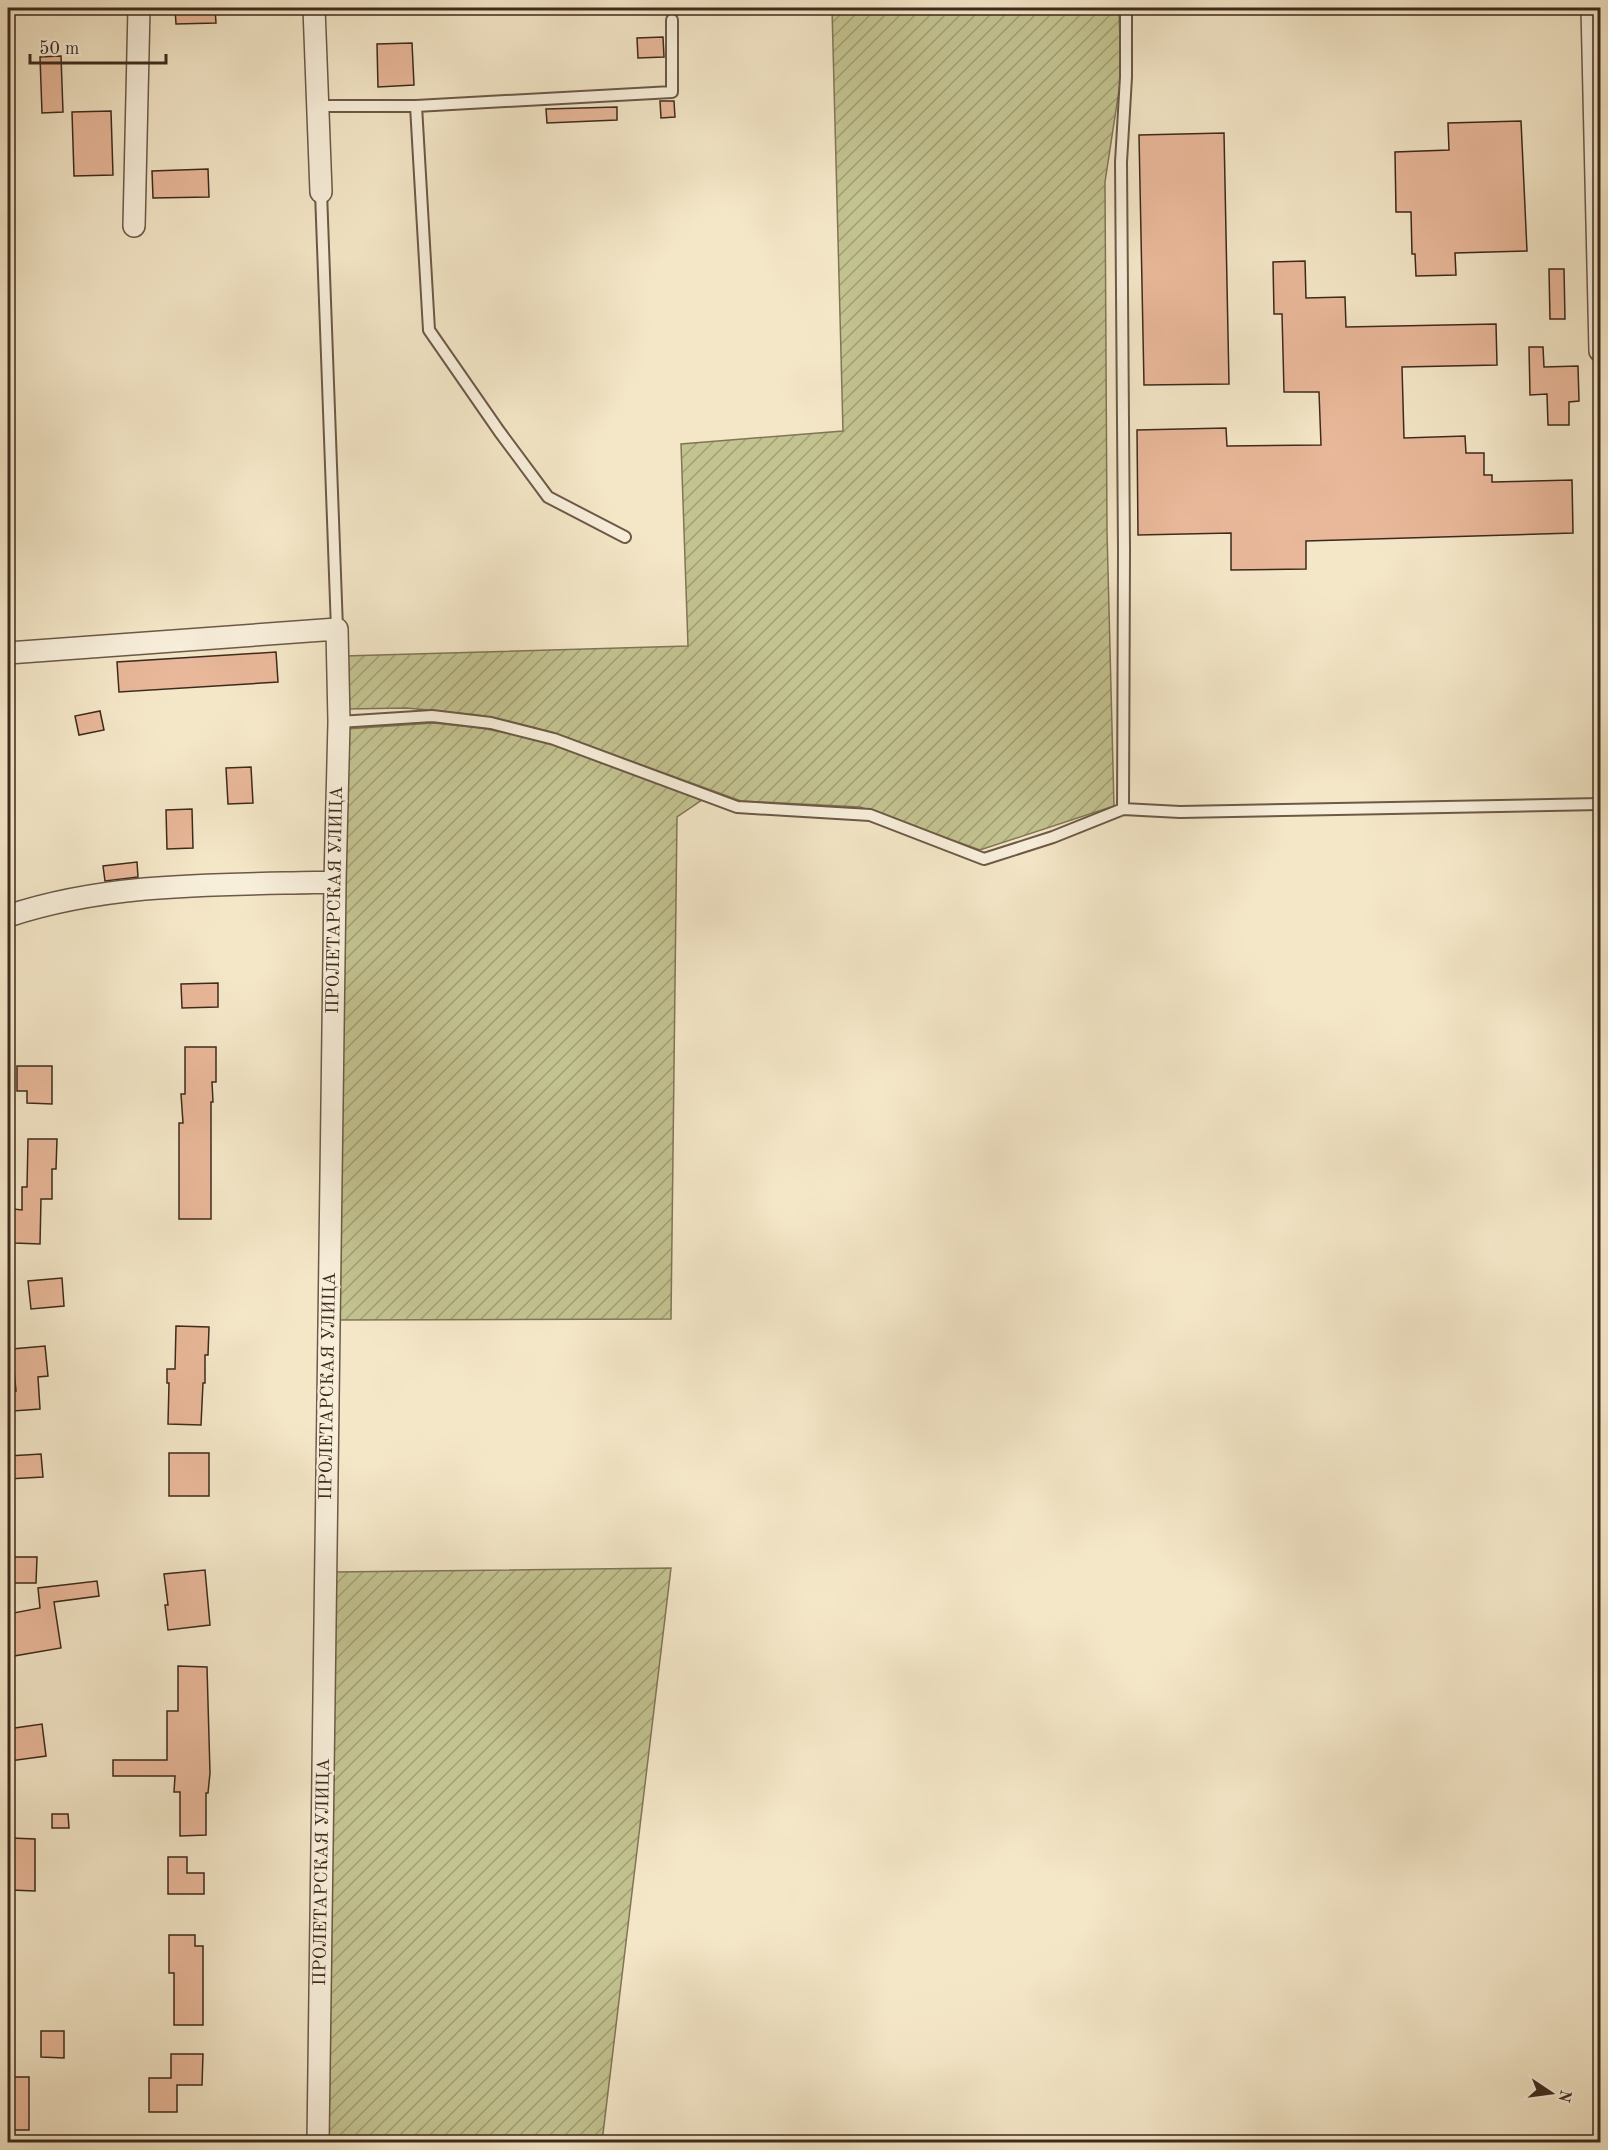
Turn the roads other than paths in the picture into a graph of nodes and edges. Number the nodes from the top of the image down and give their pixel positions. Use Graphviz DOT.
graph roads {
  1 [pos="139,8"];
  2 [pos="314,8"];
  3 [pos="1126,8"];
  4 [pos="1592,8"];
  5 [pos="672,20"];
  6 [pos="318,106"];
  7 [pos="416,106"];
  8 [pos="321,192"];
  9 [pos="134,226"];
  10 [pos="1600,351"];
  11 [pos="625,537"];
  12 [pos="337,629"];
  13 [pos="8,653"];
  14 [pos="339,722"];
  15 [pos="1600,804"];
  16 [pos="1123,809"];
  17 [pos="335,882"];
  18 [pos="8,916"];
  19 [pos="318,2142"];
  1 -- 9 [label="street"];
  2 -- 6 [label="street"];
  3 -- 16 [label="lane"];
  4 -- 10 [label="street"];
  5 -- 7 [label="lane"];
  6 -- 7 [label="lane"];
  6 -- 8 [label="street"];
  7 -- 11 [label="lane"];
  8 -- 12 [label="lane"];
  12 -- 13 [label="street"];
  12 -- 14 [label="street, ПРОЛЕТАРСКАЯ УЛИЦА"];
  14 -- 16 [label="lane"];
  14 -- 17 [label="street, ПРОЛЕТАРСКАЯ УЛИЦА"];
  15 -- 16 [label="lane"];
  17 -- 18 [label="street"];
  17 -- 19 [label="street, ПРОЛЕТАРСКАЯ УЛИЦА"];
}
